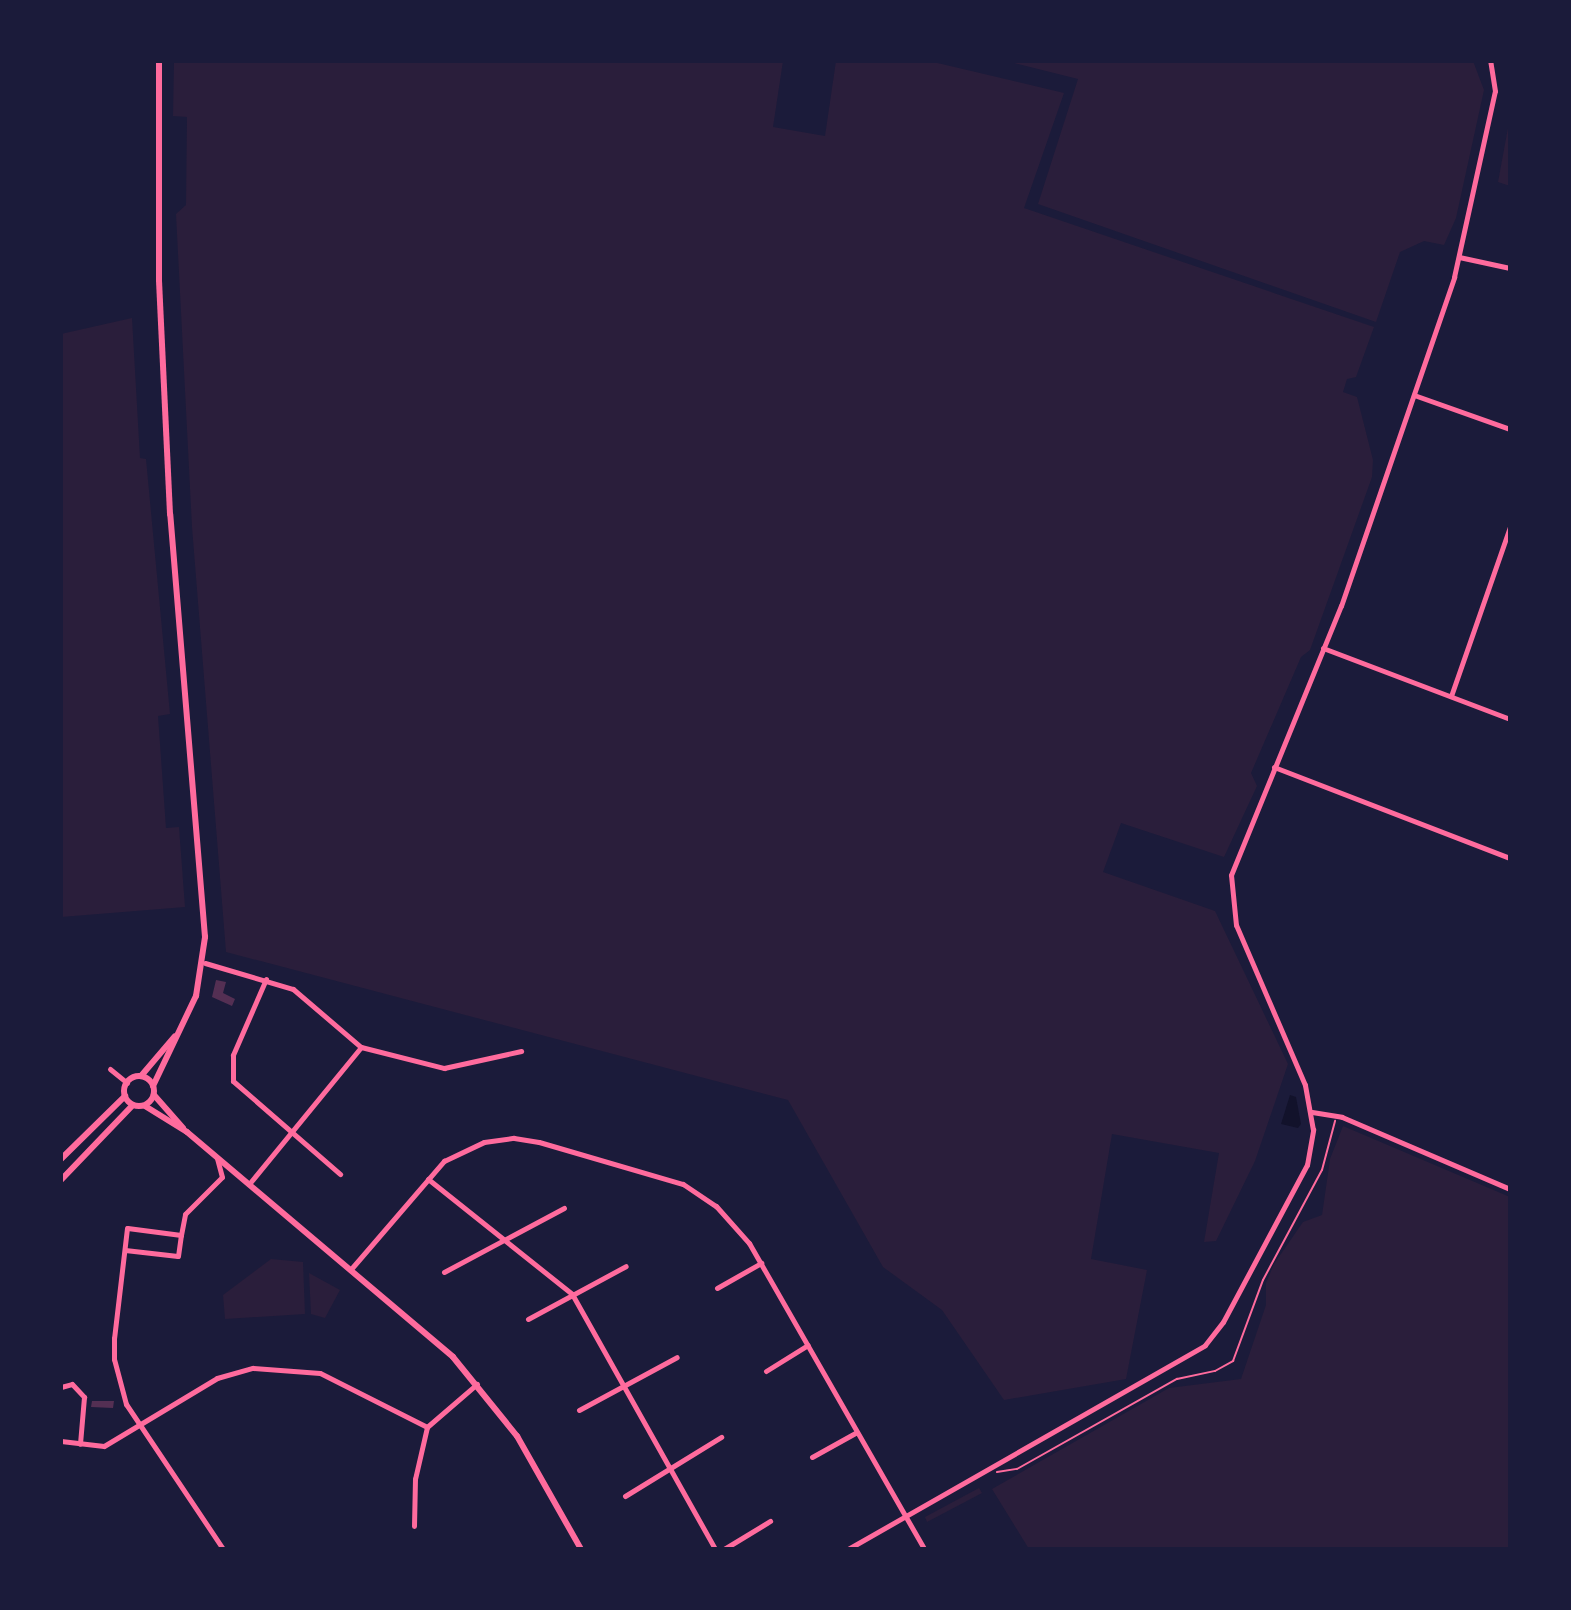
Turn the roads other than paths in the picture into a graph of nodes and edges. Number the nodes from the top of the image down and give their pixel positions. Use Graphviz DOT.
graph roads {
  1 [pos="159,61"];
  2 [pos="1490,61"];
  3 [pos="1459,257"];
  4 [pos="1510,268"];
  5 [pos="1413,395"];
  6 [pos="1510,429"];
  7 [pos="1510,527"];
  8 [pos="1323,648"];
  9 [pos="1451,696"];
  10 [pos="1510,719"];
  11 [pos="1274,767"];
  12 [pos="1510,858"];
  13 [pos="205,963"];
  14 [pos="266,979"];
  15 [pos="184,1023"];
  16 [pos="361,1047"];
  17 [pos="521,1051"];
  18 [pos="110,1069"];
  19 [pos="141,1076"];
  20 [pos="127,1083"];
  21 [pos="153,1086"];
  22 [pos="154,1095"];
  23 [pos="125,1096"];
  24 [pos="133,1105"];
  25 [pos="145,1106"];
  26 [pos="1312,1112"];
  27 [pos="187,1132"];
  28 [pos="290,1133"];
  29 [pos="217,1157"];
  30 [pos="61,1159"];
  31 [pos="340,1174"];
  32 [pos="428,1179"];
  33 [pos="61,1180"];
  34 [pos="249,1184"];
  35 [pos="1510,1189"];
  36 [pos="564,1208"];
  37 [pos="181,1235"];
  38 [pos="503,1237"];
  39 [pos="125,1250"];
  40 [pos="761,1263"];
  41 [pos="626,1266"];
  42 [pos="352,1269"];
  43 [pos="444,1272"];
  44 [pos="717,1288"];
  45 [pos="572,1294"];
  46 [pos="528,1319"];
  47 [pos="808,1345"];
  48 [pos="677,1357"];
  49 [pos="766,1371"];
  50 [pos="478,1384"];
  51 [pos="624,1385"];
  52 [pos="61,1387"];
  53 [pos="579,1410"];
  54 [pos="139,1427"];
  55 [pos="427,1427"];
  56 [pos="857,1432"];
  57 [pos="721,1437"];
  58 [pos="61,1441"];
  59 [pos="80,1444"];
  60 [pos="812,1457"];
  61 [pos="669,1469"];
  62 [pos="625,1496"];
  63 [pos="905,1516"];
  64 [pos="770,1521"];
  65 [pos="414,1526"];
  66 [pos="223,1549"];
  67 [pos="581,1549"];
  68 [pos="715,1549"];
  69 [pos="724,1549"];
  70 [pos="848,1549"];
  71 [pos="924,1549"];
  1 -- 13 [label="street"];
  2 -- 3 [label="street"];
  3 -- 4 [label="street"];
  3 -- 5 [label="street"];
  5 -- 6 [label="street"];
  5 -- 8 [label="street"];
  7 -- 9 [label="street"];
  8 -- 9 [label="street"];
  8 -- 11 [label="street"];
  9 -- 10 [label="street"];
  11 -- 12 [label="street"];
  11 -- 26 [label="street"];
  13 -- 14 [label="street"];
  13 -- 15 [label="street"];
  14 -- 16 [label="street"];
  14 -- 28 [label="street"];
  15 -- 19 [label="street"];
  15 -- 21 [label="street"];
  16 -- 17 [label="street"];
  16 -- 28 [label="street"];
  18 -- 20 [label="street"];
  19 -- 20 [label="street"];
  19 -- 21 [label="street"];
  20 -- 23 [label="street"];
  21 -- 22 [label="street"];
  22 -- 25 [label="street"];
  22 -- 27 [label="street"];
  23 -- 24 [label="street"];
  23 -- 30 [label="street"];
  24 -- 25 [label="street"];
  24 -- 33 [label="street"];
  25 -- 27 [label="street"];
  26 -- 35 [label="street"];
  26 -- 63 [label="street"];
  27 -- 29 [label="street"];
  28 -- 31 [label="street"];
  28 -- 34 [label="street"];
  29 -- 34 [label="street"];
  29 -- 37 [label="street"];
  32 -- 38 [label="street"];
  32 -- 40 [label="street"];
  32 -- 42 [label="street"];
  34 -- 42 [label="street"];
  36 -- 38 [label="street"];
  37 -- 39 [label="street"];
  37 -- 39 [label="street"];
  38 -- 43 [label="street"];
  38 -- 45 [label="street"];
  39 -- 54 [label="street"];
  40 -- 44 [label="street"];
  40 -- 47 [label="street"];
  41 -- 45 [label="street"];
  42 -- 50 [label="street"];
  45 -- 46 [label="street"];
  45 -- 51 [label="street"];
  47 -- 49 [label="street"];
  47 -- 56 [label="street"];
  48 -- 51 [label="street"];
  50 -- 55 [label="street"];
  50 -- 67 [label="street"];
  51 -- 53 [label="street"];
  51 -- 61 [label="street"];
  52 -- 59 [label="street"];
  54 -- 55 [label="street"];
  54 -- 59 [label="street"];
  54 -- 66 [label="street"];
  55 -- 65 [label="street"];
  56 -- 60 [label="street"];
  56 -- 63 [label="street"];
  57 -- 61 [label="street"];
  58 -- 59 [label="street"];
  61 -- 62 [label="street"];
  61 -- 68 [label="street"];
  63 -- 70 [label="street"];
  63 -- 71 [label="street"];
  64 -- 69 [label="street"];
}
